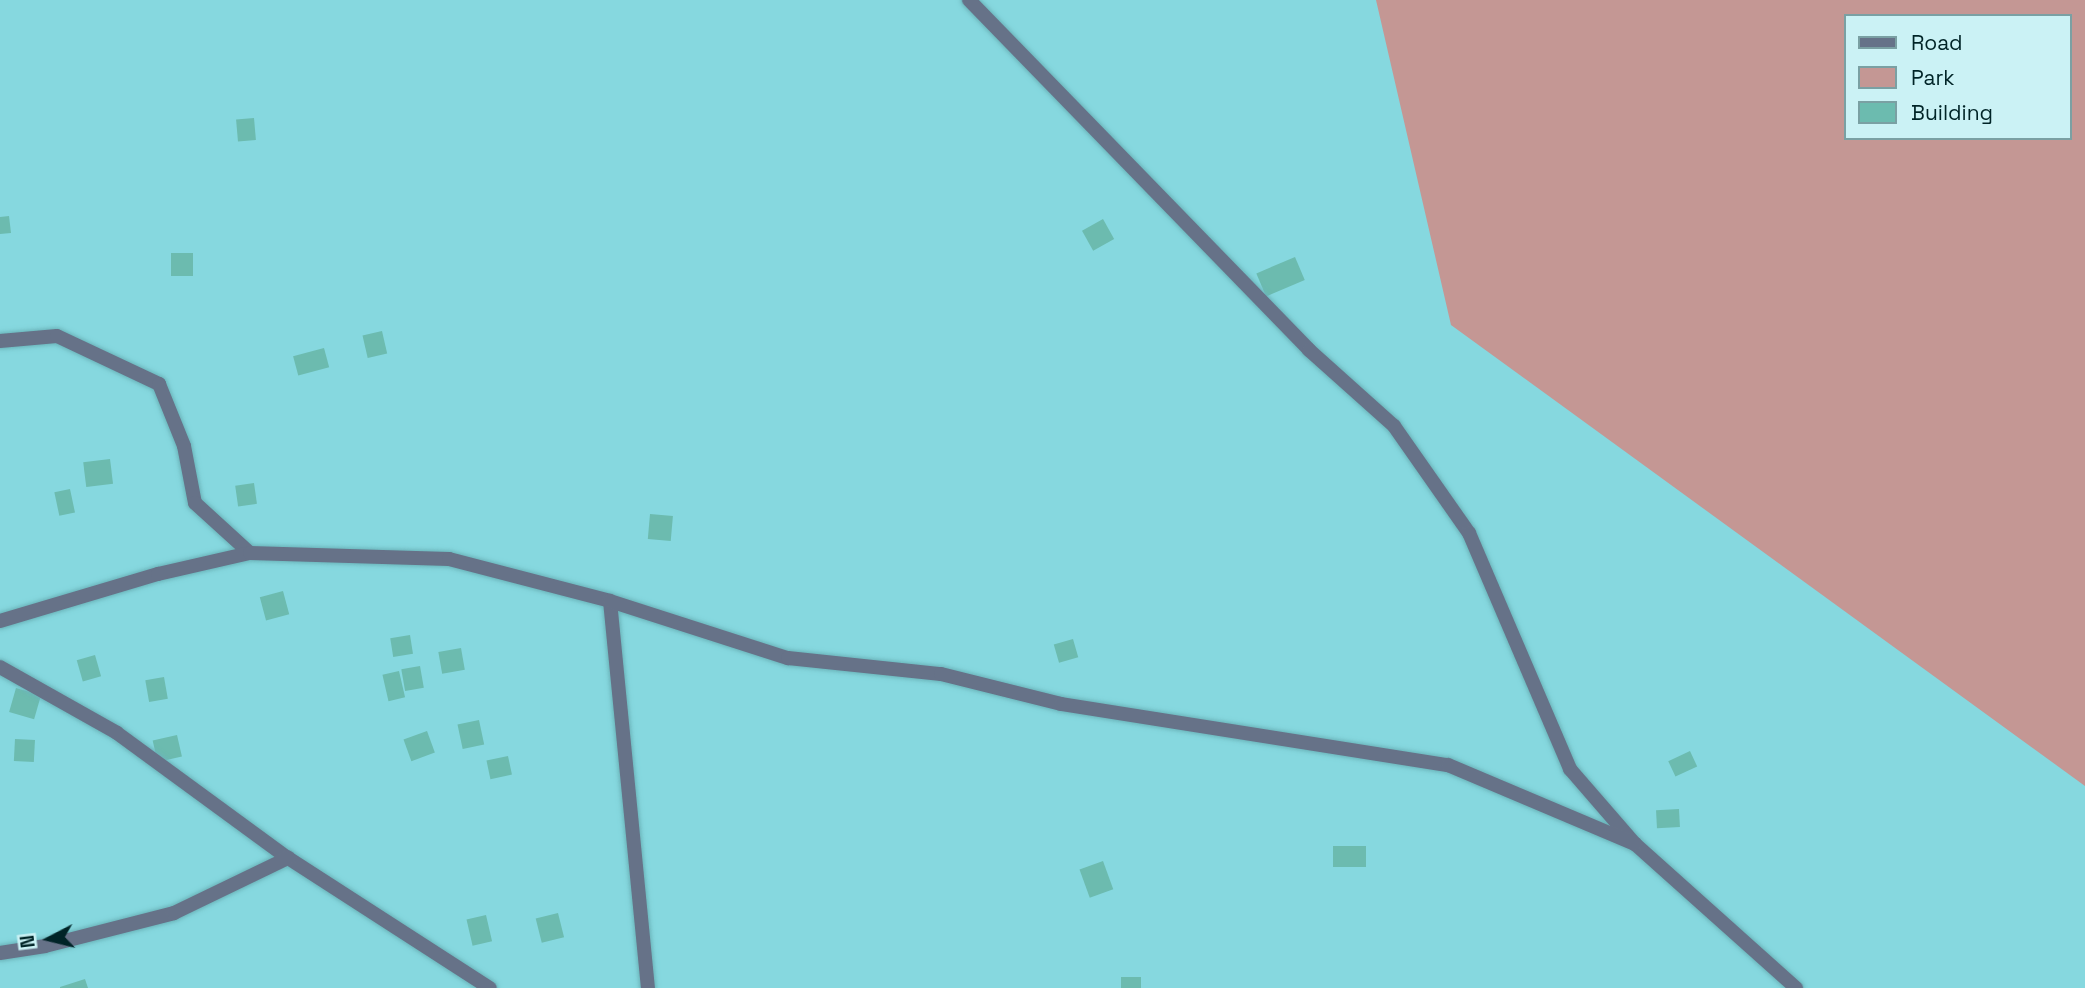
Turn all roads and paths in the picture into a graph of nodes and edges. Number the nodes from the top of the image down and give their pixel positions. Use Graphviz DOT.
graph roads {
  1 [pos="969,0"];
  2 [pos="0,341"];
  3 [pos="250,553"];
  4 [pos="610,601"];
  5 [pos="0,621"];
  6 [pos="0,667"];
  7 [pos="1635,844"];
  8 [pos="288,858"];
  9 [pos="0,953"];
  10 [pos="489,988"];
  11 [pos="648,988"];
  12 [pos="1796,988"];
  1 -- 7 [label="street"];
  2 -- 3 [label="street"];
  3 -- 4 [label="street"];
  3 -- 5 [label="street"];
  4 -- 7 [label="street"];
  4 -- 11 [label="street"];
  6 -- 8 [label="street"];
  7 -- 12 [label="street"];
  8 -- 9 [label="street"];
  8 -- 10 [label="street"];
}
